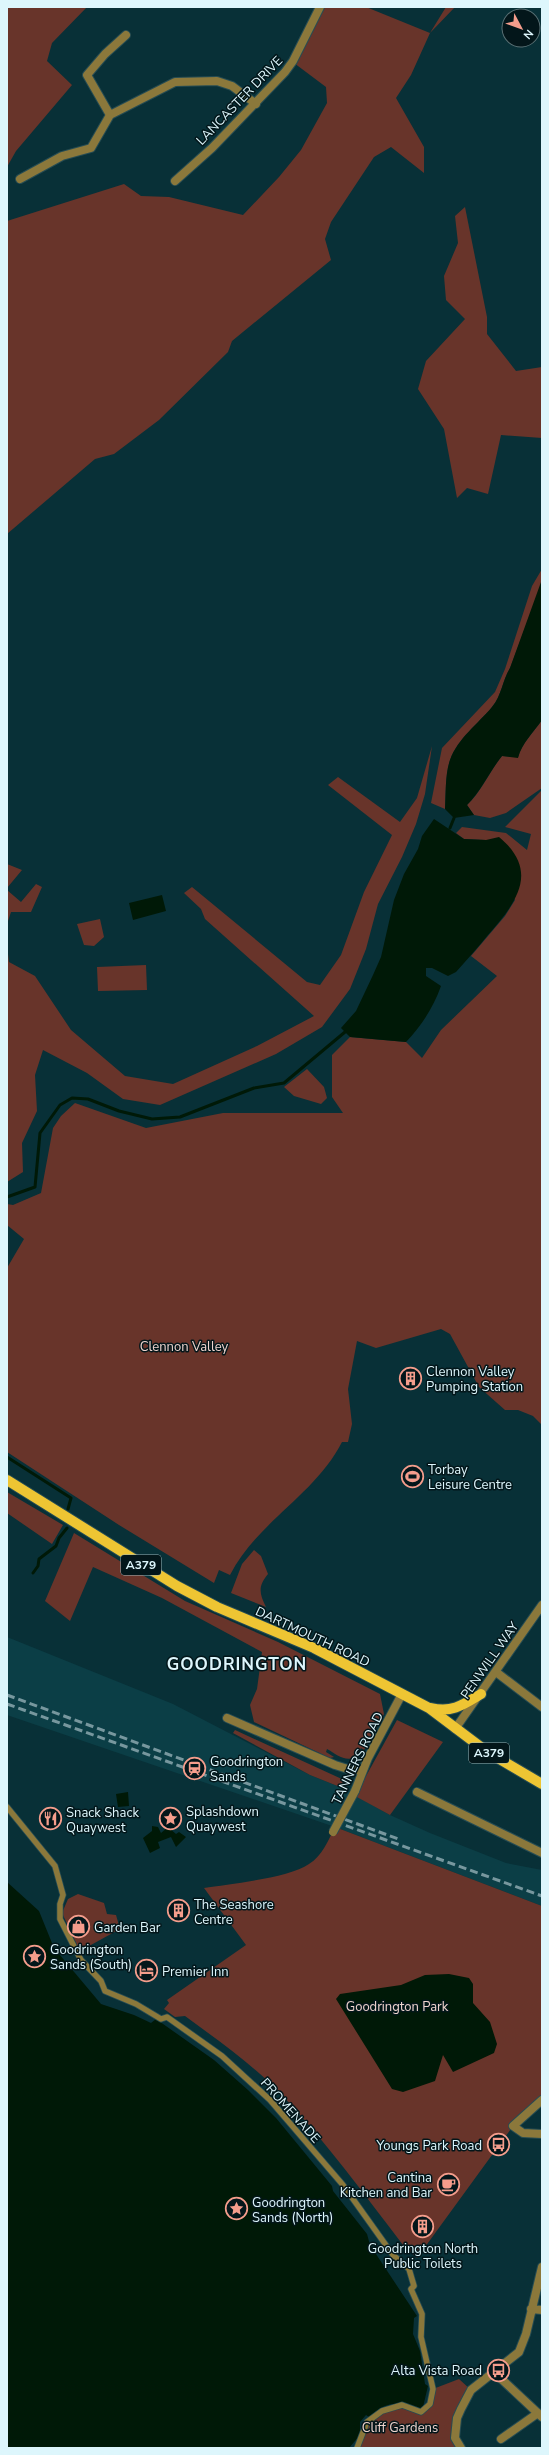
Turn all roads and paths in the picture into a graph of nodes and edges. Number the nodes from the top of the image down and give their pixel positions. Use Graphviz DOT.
graph roads {
  1 [pos="320,7"];
  2 [pos="126,35"];
  3 [pos="256,104"];
  4 [pos="110,115"];
  5 [pos="20,179"];
  6 [pos="175,181"];
  7 [pos="7,1480"];
  8 [pos="542,1605"];
  9 [pos="496,1672"];
  10 [pos="402,1694"];
  11 [pos="481,1694"];
  12 [pos="542,1696"];
  13 [pos="534,1699"];
  14 [pos="429,1708"];
  15 [pos="542,1708"];
  16 [pos="228,1718"];
  17 [pos="455,1729"];
  18 [pos="362,1770"];
  19 [pos="542,1784"];
  20 [pos="417,1792"];
  21 [pos="7,1807"];
  22 [pos="333,1832"];
  23 [pos="542,1853"];
  24 [pos="542,2100"];
  25 [pos="542,2134"];
  26 [pos="542,2267"];
  27 [pos="530,2309"];
  28 [pos="542,2310"];
  29 [pos="494,2373"];
  30 [pos="540,2415"];
  31 [pos="501,2439"];
  32 [pos="357,2448"];
  33 [pos="462,2448"];
  1 -- 3 [label="street, LANCASTER DRIVE"];
  2 -- 4 [label="street"];
  3 -- 4 [label="street"];
  3 -- 6 [label="street, LANCASTER DRIVE"];
  4 -- 5 [label="street"];
  7 -- 10 [label="main road, DARTMOUTH ROAD / A379"];
  8 -- 9 [label="street, PENWILL WAY"];
  9 -- 11 [label="street, PENWILL WAY"];
  9 -- 13 [label="street"];
  10 -- 14 [label="main road, DARTMOUTH ROAD / A379"];
  10 -- 18 [label="street, TANNERS ROAD"];
  11 -- 14 [label="main road, A379"];
  11 -- 17 [label="street, PENWILL WAY"];
  12 -- 13 [label="street"];
  13 -- 15 [label="street"];
  14 -- 17 [label="main road, DARTMOUTH ROAD / A379"];
  16 -- 18 [label="street"];
  17 -- 19 [label="main road, DARTMOUTH ROAD / A379"];
  18 -- 22 [label="street, TANNERS ROAD, bridge"];
  20 -- 23 [label="street"];
  21 -- 32 [label="street, PROMENADE"];
  24 -- 25 [label="street"];
  26 -- 27 [label="street"];
  27 -- 28 [label="street"];
  27 -- 29 [label="street"];
  29 -- 30 [label="street"];
  29 -- 33 [label="street"];
  30 -- 31 [label="street"];
}
